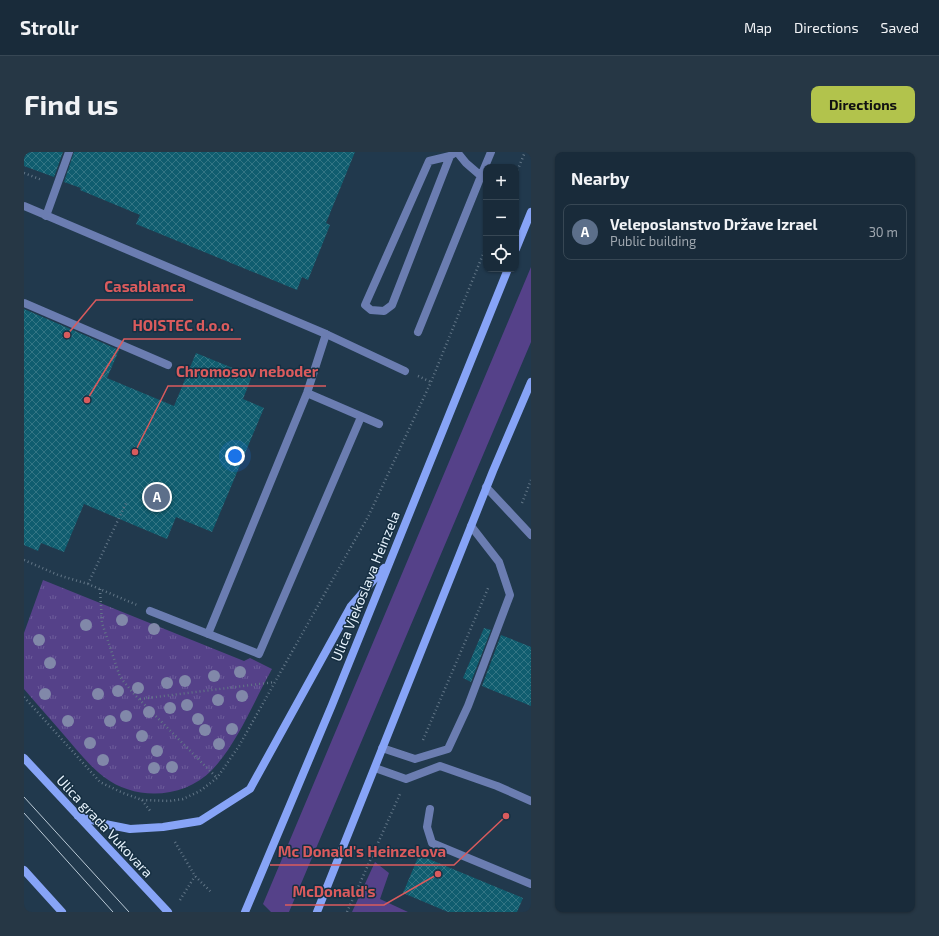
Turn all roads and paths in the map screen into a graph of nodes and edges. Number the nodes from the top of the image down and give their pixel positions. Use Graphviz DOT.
graph roads {
  1 [pos="69,152"];
  2 [pos="491,152"];
  3 [pos="525,152"];
  4 [pos="454,153"];
  5 [pos="519,167"];
  6 [pos="481,176"];
  7 [pos="24,206"];
  8 [pos="531,212"];
  9 [pos="46,216"];
  10 [pos="519,242"];
  11 [pos="483,254"];
  12 [pos="507,272"];
  13 [pos="24,303"];
  14 [pos="418,332"];
  15 [pos="326,334"];
  16 [pos="168,365"];
  17 [pos="405,371"];
  18 [pos="531,382"];
  19 [pos="307,393"];
  20 [pos="361,417"];
  21 [pos="379,424"];
  22 [pos="486,487"];
  23 [pos="127,501"];
  24 [pos="471,526"];
  25 [pos="531,535"];
  26 [pos="24,560"];
  27 [pos="389,562"];
  28 [pos="88,584"];
  29 [pos="100,590"];
  30 [pos="481,608"];
  31 [pos="150,611"];
  32 [pos="208,634"];
  33 [pos="275,682"];
  34 [pos="24,697"];
  35 [pos="140,699"];
  36 [pos="382,748"];
  37 [pos="24,758"];
  38 [pos="415,759"];
  39 [pos="375,768"];
  40 [pos="217,778"];
  41 [pos="399,796"];
  42 [pos="142,800"];
  43 [pos="531,801"];
  44 [pos="430,809"];
  45 [pos="78,816"];
  46 [pos="154,816"];
  47 [pos="175,842"];
  48 [pos="24,870"];
  49 [pos="195,876"];
  50 [pos="531,884"];
  51 [pos="212,893"];
  52 [pos="180,900"];
  53 [pos="62,912"];
  54 [pos="168,912"];
  55 [pos="245,912"];
  56 [pos="317,912"];
  57 [pos="347,912"];
  1 -- 9 [label="street"];
  2 -- 6 [label="street"];
  3 -- 5 [label="path"];
  4 -- 4 [label="street"];
  4 -- 6 [label="street"];
  6 -- 14 [label="street"];
  7 -- 9 [label="street"];
  8 -- 10 [label="main road"];
  9 -- 15 [label="street"];
  11 -- 33 [label="path"];
  12 -- 27 [label="main road, Ulica Vjekoslava Heinzela"];
  13 -- 16 [label="street"];
  15 -- 17 [label="street"];
  15 -- 19 [label="street"];
  18 -- 22 [label="main road"];
  19 -- 20 [label="street"];
  19 -- 32 [label="street"];
  20 -- 21 [label="street"];
  20 -- 32 [label="street"];
  22 -- 24 [label="main road"];
  22 -- 25 [label="street"];
  23 -- 28 [label="path"];
  24 -- 36 [label="main road"];
  24 -- 38 [label="street"];
  26 -- 28 [label="path"];
  27 -- 45 [label="main road"];
  27 -- 55 [label="main road, Ulica Vjekoslava Heinzela"];
  28 -- 29 [label="path"];
  29 -- 31 [label="path"];
  29 -- 35 [label="path"];
  30 -- 38 [label="path"];
  31 -- 32 [label="street"];
  33 -- 35 [label="path"];
  33 -- 40 [label="path"];
  34 -- 42 [label="path"];
  35 -- 40 [label="path"];
  36 -- 38 [label="street"];
  36 -- 39 [label="main road"];
  37 -- 45 [label="main road, Ulica grada Vukovara"];
  39 -- 43 [label="street"];
  39 -- 56 [label="main road"];
  40 -- 42 [label="path"];
  41 -- 57 [label="path"];
  42 -- 46 [label="path"];
  44 -- 50 [label="street"];
  45 -- 54 [label="main road, Ulica grada Vukovara"];
  47 -- 49 [label="path"];
  48 -- 53 [label="main road"];
  49 -- 51 [label="path"];
  49 -- 52 [label="path"];
}
